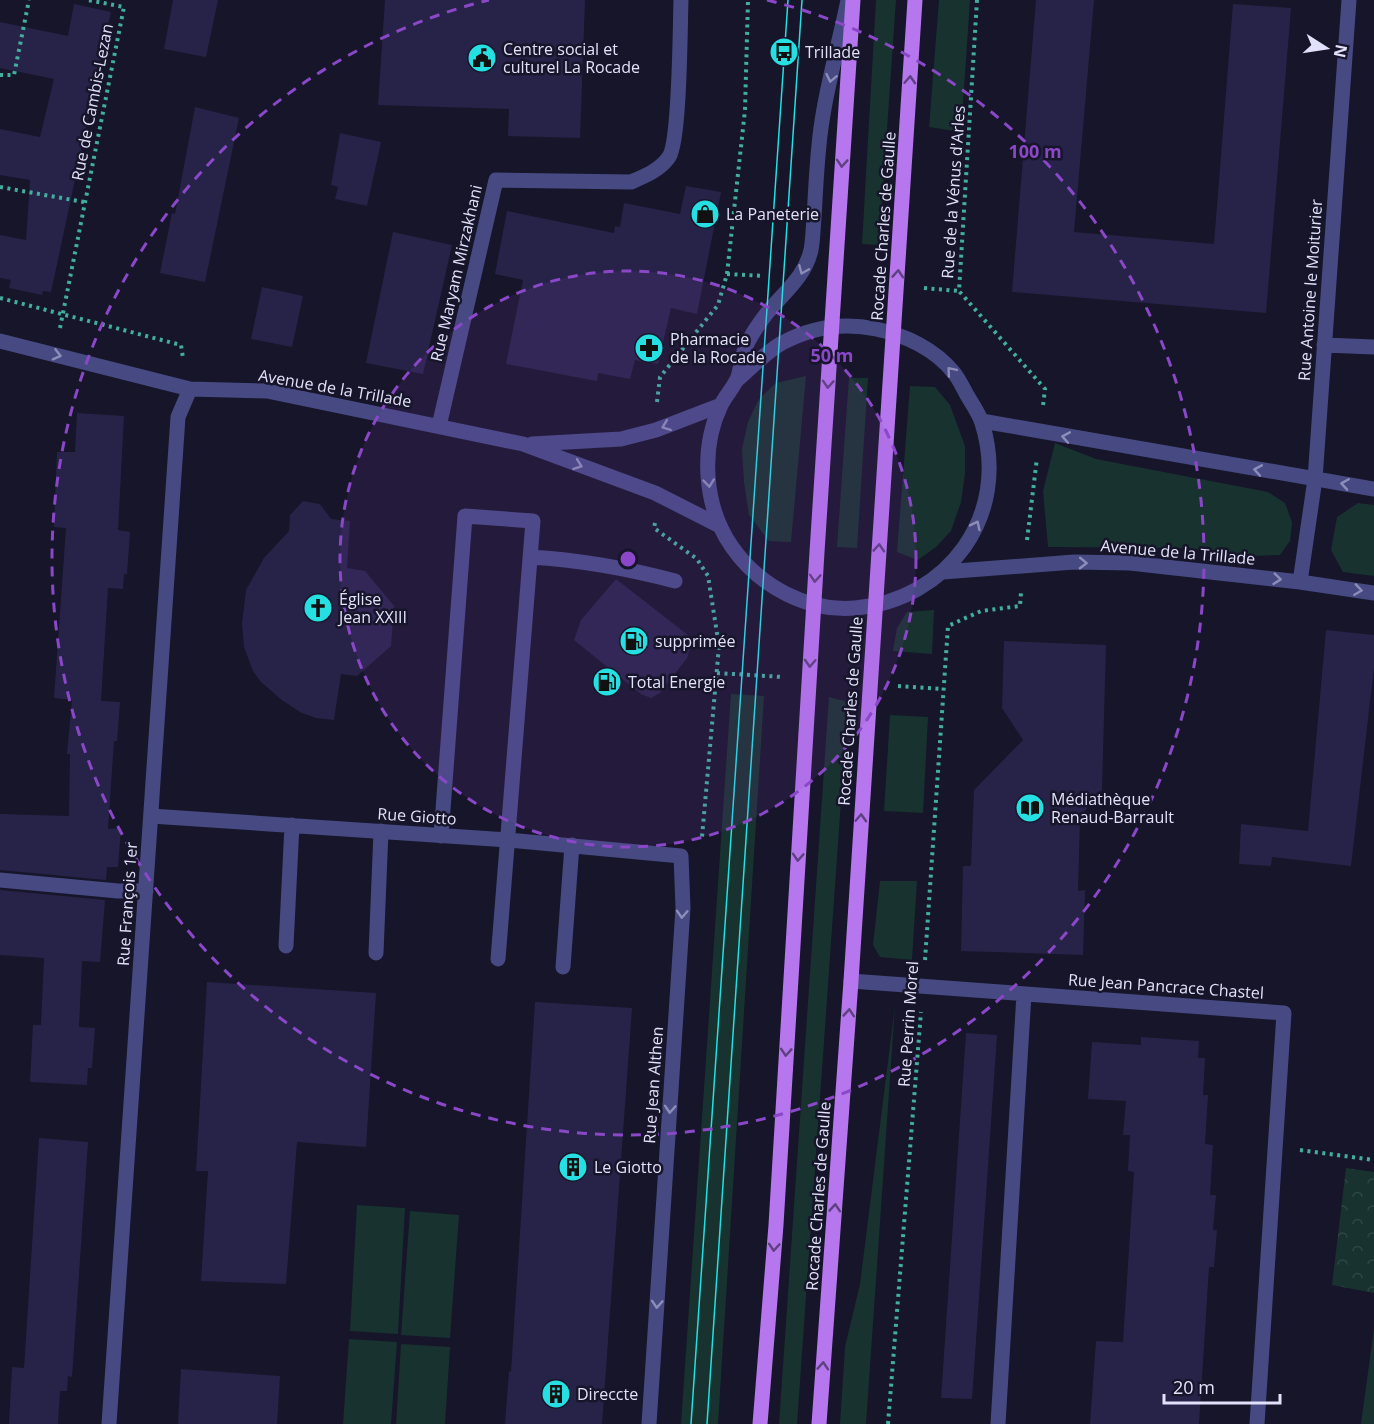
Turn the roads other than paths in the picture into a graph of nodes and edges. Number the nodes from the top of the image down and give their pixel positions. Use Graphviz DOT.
graph roads {
  1 [pos="681,0"];
  2 [pos="848,0"];
  3 [pos="853,0"];
  4 [pos="915,0"];
  5 [pos="1349,0"];
  6 [pos="831,326"];
  7 [pos="894,333"];
  8 [pos="0,341"];
  9 [pos="1324,345"];
  10 [pos="1374,347"];
  11 [pos="737,380"];
  12 [pos="189,389"];
  13 [pos="721,405"];
  14 [pos="982,421"];
  15 [pos="439,426"];
  16 [pos="523,444"];
  17 [pos="1315,479"];
  18 [pos="1374,489"];
  19 [pos="720,526"];
  20 [pos="530,557"];
  21 [pos="943,572"];
  22 [pos="675,581"];
  23 [pos="1300,582"];
  24 [pos="1374,593"];
  25 [pos="813,604"];
  26 [pos="874,606"];
  27 [pos="151,816"];
  28 [pos="292,825"];
  29 [pos="381,831"];
  30 [pos="441,836"];
  31 [pos="508,840"];
  32 [pos="572,845"];
  33 [pos="681,856"];
  34 [pos="0,880"];
  35 [pos="146,891"];
  36 [pos="286,946"];
  37 [pos="376,953"];
  38 [pos="498,959"];
  39 [pos="563,967"];
  40 [pos="851,981"];
  41 [pos="1024,994"];
  42 [pos="109,1424"];
  43 [pos="649,1424"];
  44 [pos="760,1424"];
  45 [pos="819,1424"];
  46 [pos="998,1424"];
  47 [pos="1257,1424"];
  1 -- 15 [label="street, Rue Maryam Mirzakhani"];
  2 -- 11 [label="street, one-way"];
  3 -- 6 [label="main road, one-way"];
  7 -- 4 [label="main road, Rocade Charles de Gaulle, one-way"];
  5 -- 9 [label="street, Rue Antoine le Moiturier"];
  6 -- 7 [label="street"];
  6 -- 11 [label="street"];
  6 -- 25 [label="main road, one-way"];
  14 -- 7 [label="street, one-way"];
  26 -- 7 [label="main road, Rocade Charles de Gaulle, one-way"];
  8 -- 12 [label="street, Avenue de la Trillade, one-way"];
  9 -- 10 [label="street"];
  9 -- 17 [label="street, Rue Antoine le Moiturier"];
  11 -- 13 [label="street"];
  12 -- 15 [label="street, Avenue de la Trillade"];
  12 -- 27 [label="street, Rue François 1er"];
  13 -- 16 [label="street, Avenue de la Trillade, one-way"];
  13 -- 19 [label="street, one-way"];
  17 -- 14 [label="street, one-way"];
  21 -- 14 [label="street, one-way"];
  15 -- 16 [label="street, Avenue de la Trillade"];
  16 -- 19 [label="street, Avenue de la Trillade, one-way"];
  18 -- 17 [label="street, one-way"];
  17 -- 23 [label="street, Rue Antoine le Moiturier"];
  19 -- 25 [label="street"];
  20 -- 22 [label="street"];
  20 -- 30 [label="street"];
  20 -- 31 [label="street"];
  21 -- 23 [label="street, Avenue de la Trillade, one-way"];
  21 -- 26 [label="street"];
  23 -- 24 [label="street, Avenue de la Trillade, one-way"];
  25 -- 26 [label="street"];
  25 -- 44 [label="main road, one-way"];
  40 -- 26 [label="main road, Rocade Charles de Gaulle, one-way"];
  27 -- 28 [label="street, Rue Giotto"];
  27 -- 35 [label="street, Rue François 1er"];
  28 -- 29 [label="street, Rue Giotto"];
  28 -- 36 [label="street"];
  29 -- 30 [label="street, Rue Giotto"];
  29 -- 37 [label="street"];
  30 -- 31 [label="street, Rue Giotto"];
  31 -- 32 [label="street, Rue Giotto"];
  31 -- 38 [label="street"];
  32 -- 33 [label="street, Rue Giotto"];
  32 -- 39 [label="street"];
  33 -- 43 [label="street, Rue Jean Althen, one-way"];
  34 -- 35 [label="street"];
  35 -- 42 [label="street, Rue François 1er"];
  40 -- 41 [label="street, Rue Jean Pancrace Chastel"];
  45 -- 40 [label="main road, Rocade Charles de Gaulle, one-way"];
  41 -- 46 [label="street"];
  41 -- 47 [label="street, Rue Jean Pancrace Chastel"];
}
